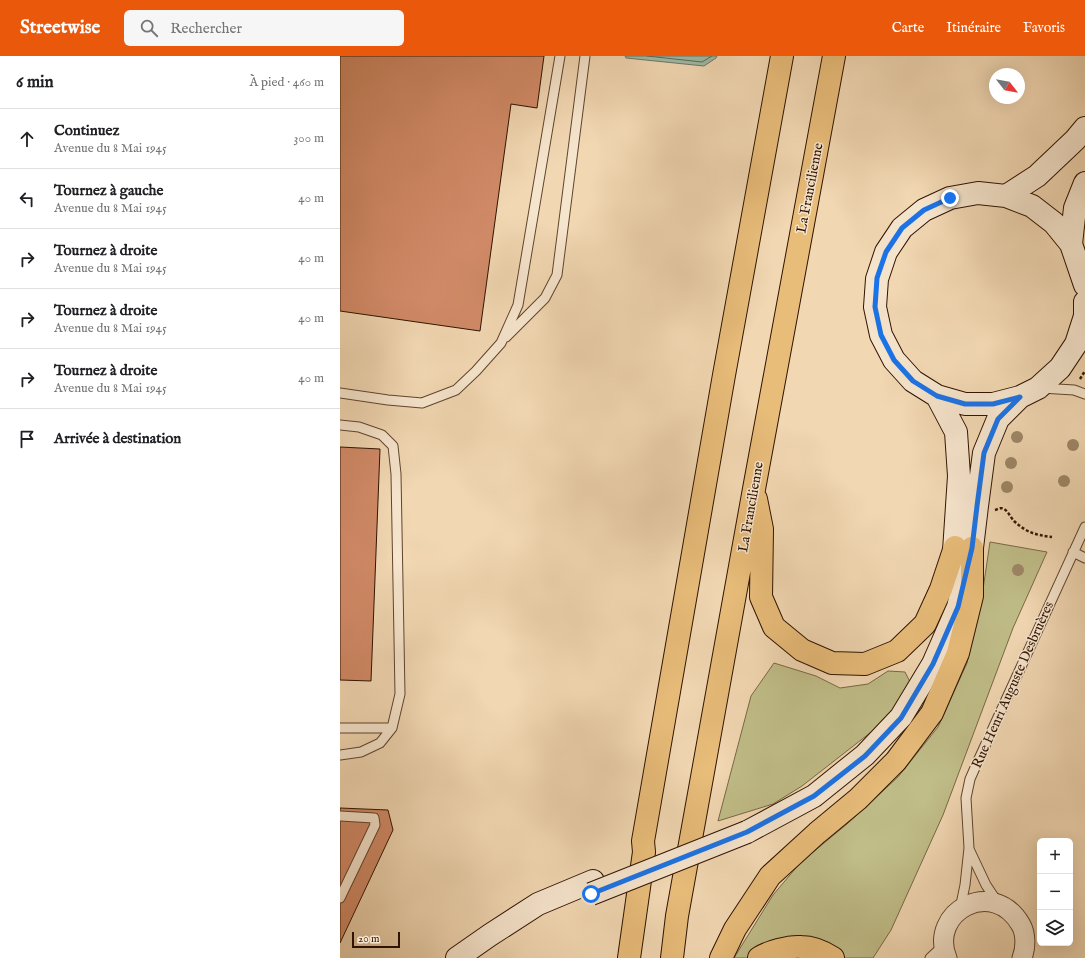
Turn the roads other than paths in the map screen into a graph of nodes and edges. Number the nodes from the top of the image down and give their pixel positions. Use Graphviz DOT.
graph roads {
  1 [pos="560,56"];
  2 [pos="585,56"];
  3 [pos="782,56"];
  4 [pos="834,56"];
  5 [pos="1082,130"];
  6 [pos="1085,183"];
  7 [pos="1006,196"];
  8 [pos="1071,244"];
  9 [pos="1085,285"];
  10 [pos="1085,302"];
  11 [pos="501,342"];
  12 [pos="1029,392"];
  13 [pos="340,393"];
  14 [pos="1085,394"];
  15 [pos="937,396"];
  16 [pos="340,425"];
  17 [pos="754,489"];
  18 [pos="1085,527"];
  19 [pos="964,547"];
  20 [pos="1073,552"];
  21 [pos="1085,558"];
  22 [pos="340,728"];
  23 [pos="392,728"];
  24 [pos="340,755"];
  25 [pos="340,816"];
  26 [pos="644,841"];
  27 [pos="968,848"];
  28 [pos="592,888"];
  29 [pos="340,898"];
  30 [pos="998,904"];
  31 [pos="960,910"];
  32 [pos="945,951"];
  33 [pos="458,958"];
  34 [pos="472,958"];
  35 [pos="614,958"];
  36 [pos="629,958"];
  37 [pos="672,958"];
  38 [pos="721,958"];
  39 [pos="759,958"];
  40 [pos="833,958"];
  41 [pos="930,958"];
  42 [pos="1022,958"];
  1 -- 11 [label="lane"];
  2 -- 11 [label="lane"];
  3 -- 26 [label="highway"];
  4 -- 17 [label="highway, La Francilienne"];
  5 -- 7 [label="main road"];
  6 -- 8 [label="main road"];
  7 -- 8 [label="main road"];
  7 -- 15 [label="main road"];
  8 -- 9 [label="main road"];
  10 -- 12 [label="main road"];
  11 -- 13 [label="lane"];
  12 -- 14 [label="lane"];
  12 -- 15 [label="main road"];
  12 -- 19 [label="main road"];
  15 -- 19 [label="main road"];
  16 -- 23 [label="lane"];
  17 -- 19 [label="highway"];
  17 -- 37 [label="highway, La Francilienne"];
  18 -- 20 [label="lane, Rue Henri Auguste Desbruères"];
  19 -- 28 [label="main road, bridge"];
  19 -- 38 [label="highway"];
  20 -- 21 [label="lane"];
  20 -- 27 [label="lane, Rue Henri Auguste Desbruères"];
  22 -- 23 [label="lane"];
  23 -- 24 [label="lane"];
  25 -- 29 [label="lane"];
  26 -- 35 [label="highway"];
  26 -- 36 [label="highway"];
  27 -- 30 [label="lane, Rue Henri Auguste Desbruères"];
  27 -- 31 [label="lane, Rue Henri Auguste Desbruères"];
  28 -- 33 [label="main road"];
  28 -- 34 [label="main road"];
  30 -- 31 [label="street, Rue Henri Auguste Desbruères"];
  30 -- 42 [label="street, Rue Henri Auguste Desbruères"];
  31 -- 32 [label="street, Rue Henri Auguste Desbruères"];
  32 -- 41 [label="lane, Rue Henri Auguste Desbruères"];
  39 -- 40 [label="highway"];
}
